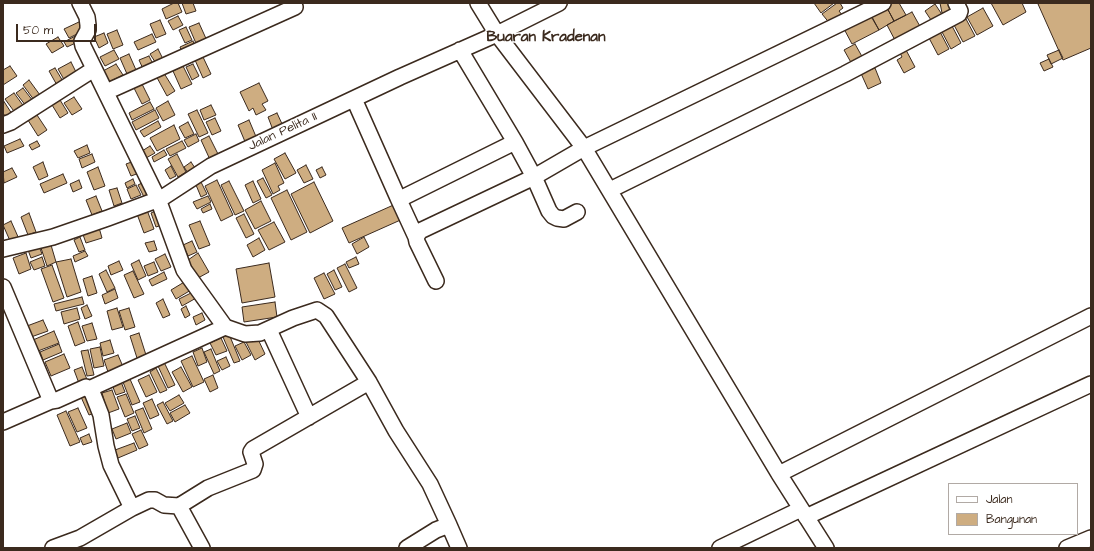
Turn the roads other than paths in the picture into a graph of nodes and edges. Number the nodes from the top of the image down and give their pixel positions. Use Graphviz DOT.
graph roads {
  1 [pos="80,3"];
  2 [pos="478,3"];
  3 [pos="559,3"];
  4 [pos="883,3"];
  5 [pos="956,3"];
  6 [pos="295,7"];
  7 [pos="497,34"];
  8 [pos="460,50"];
  9 [pos="94,69"];
  10 [pos="106,92"];
  11 [pos="354,99"];
  12 [pos="3,125"];
  13 [pos="515,142"];
  14 [pos="584,148"];
  15 [pos="534,177"];
  16 [pos="610,190"];
  17 [pos="398,198"];
  18 [pos="158,199"];
  19 [pos="577,212"];
  20 [pos="416,237"];
  21 [pos="3,249"];
  22 [pos="436,281"];
  23 [pos="3,287"];
  24 [pos="1091,316"];
  25 [pos="225,327"];
  26 [pos="268,330"];
  27 [pos="369,382"];
  28 [pos="1091,384"];
  29 [pos="89,389"];
  30 [pos="51,401"];
  31 [pos="309,417"];
  32 [pos="3,422"];
  33 [pos="779,474"];
  34 [pos="179,506"];
  35 [pos="132,508"];
  36 [pos="803,513"];
  37 [pos="449,525"];
  38 [pos="1091,538"];
  39 [pos="53,548"];
  40 [pos="202,548"];
  41 [pos="407,548"];
  42 [pos="459,548"];
  43 [pos="720,548"];
  44 [pos="826,548"];
  45 [pos="1067,548"];
  1 -- 9 [label="street"];
  2 -- 7 [label="street"];
  3 -- 7 [label="street, Jalan Pelita II"];
  4 -- 14 [label="street"];
  5 -- 16 [label="street"];
  6 -- 10 [label="street"];
  7 -- 8 [label="street, Jalan Pelita II"];
  7 -- 14 [label="street"];
  8 -- 11 [label="street, Jalan Pelita II"];
  8 -- 13 [label="street"];
  9 -- 10 [label="street"];
  9 -- 12 [label="street"];
  10 -- 18 [label="street"];
  11 -- 17 [label="street"];
  11 -- 18 [label="street, Jalan Pelita II"];
  13 -- 15 [label="street"];
  13 -- 17 [label="street"];
  14 -- 15 [label="street"];
  14 -- 16 [label="street"];
  15 -- 19 [label="street"];
  15 -- 20 [label="street"];
  16 -- 33 [label="street"];
  17 -- 20 [label="street"];
  18 -- 21 [label="street, Jalan Pelita II"];
  18 -- 25 [label="street"];
  20 -- 22 [label="street"];
  23 -- 30 [label="street"];
  24 -- 33 [label="street"];
  25 -- 26 [label="street"];
  25 -- 29 [label="street"];
  26 -- 27 [label="street"];
  26 -- 31 [label="street"];
  27 -- 31 [label="street"];
  27 -- 37 [label="street"];
  28 -- 36 [label="street"];
  29 -- 30 [label="street"];
  29 -- 35 [label="street"];
  30 -- 32 [label="street"];
  31 -- 34 [label="street"];
  33 -- 36 [label="street"];
  34 -- 35 [label="street"];
  34 -- 40 [label="street"];
  35 -- 39 [label="street"];
  36 -- 43 [label="street"];
  36 -- 44 [label="street"];
  37 -- 41 [label="street"];
  37 -- 42 [label="street"];
  38 -- 45 [label="street"];
}
